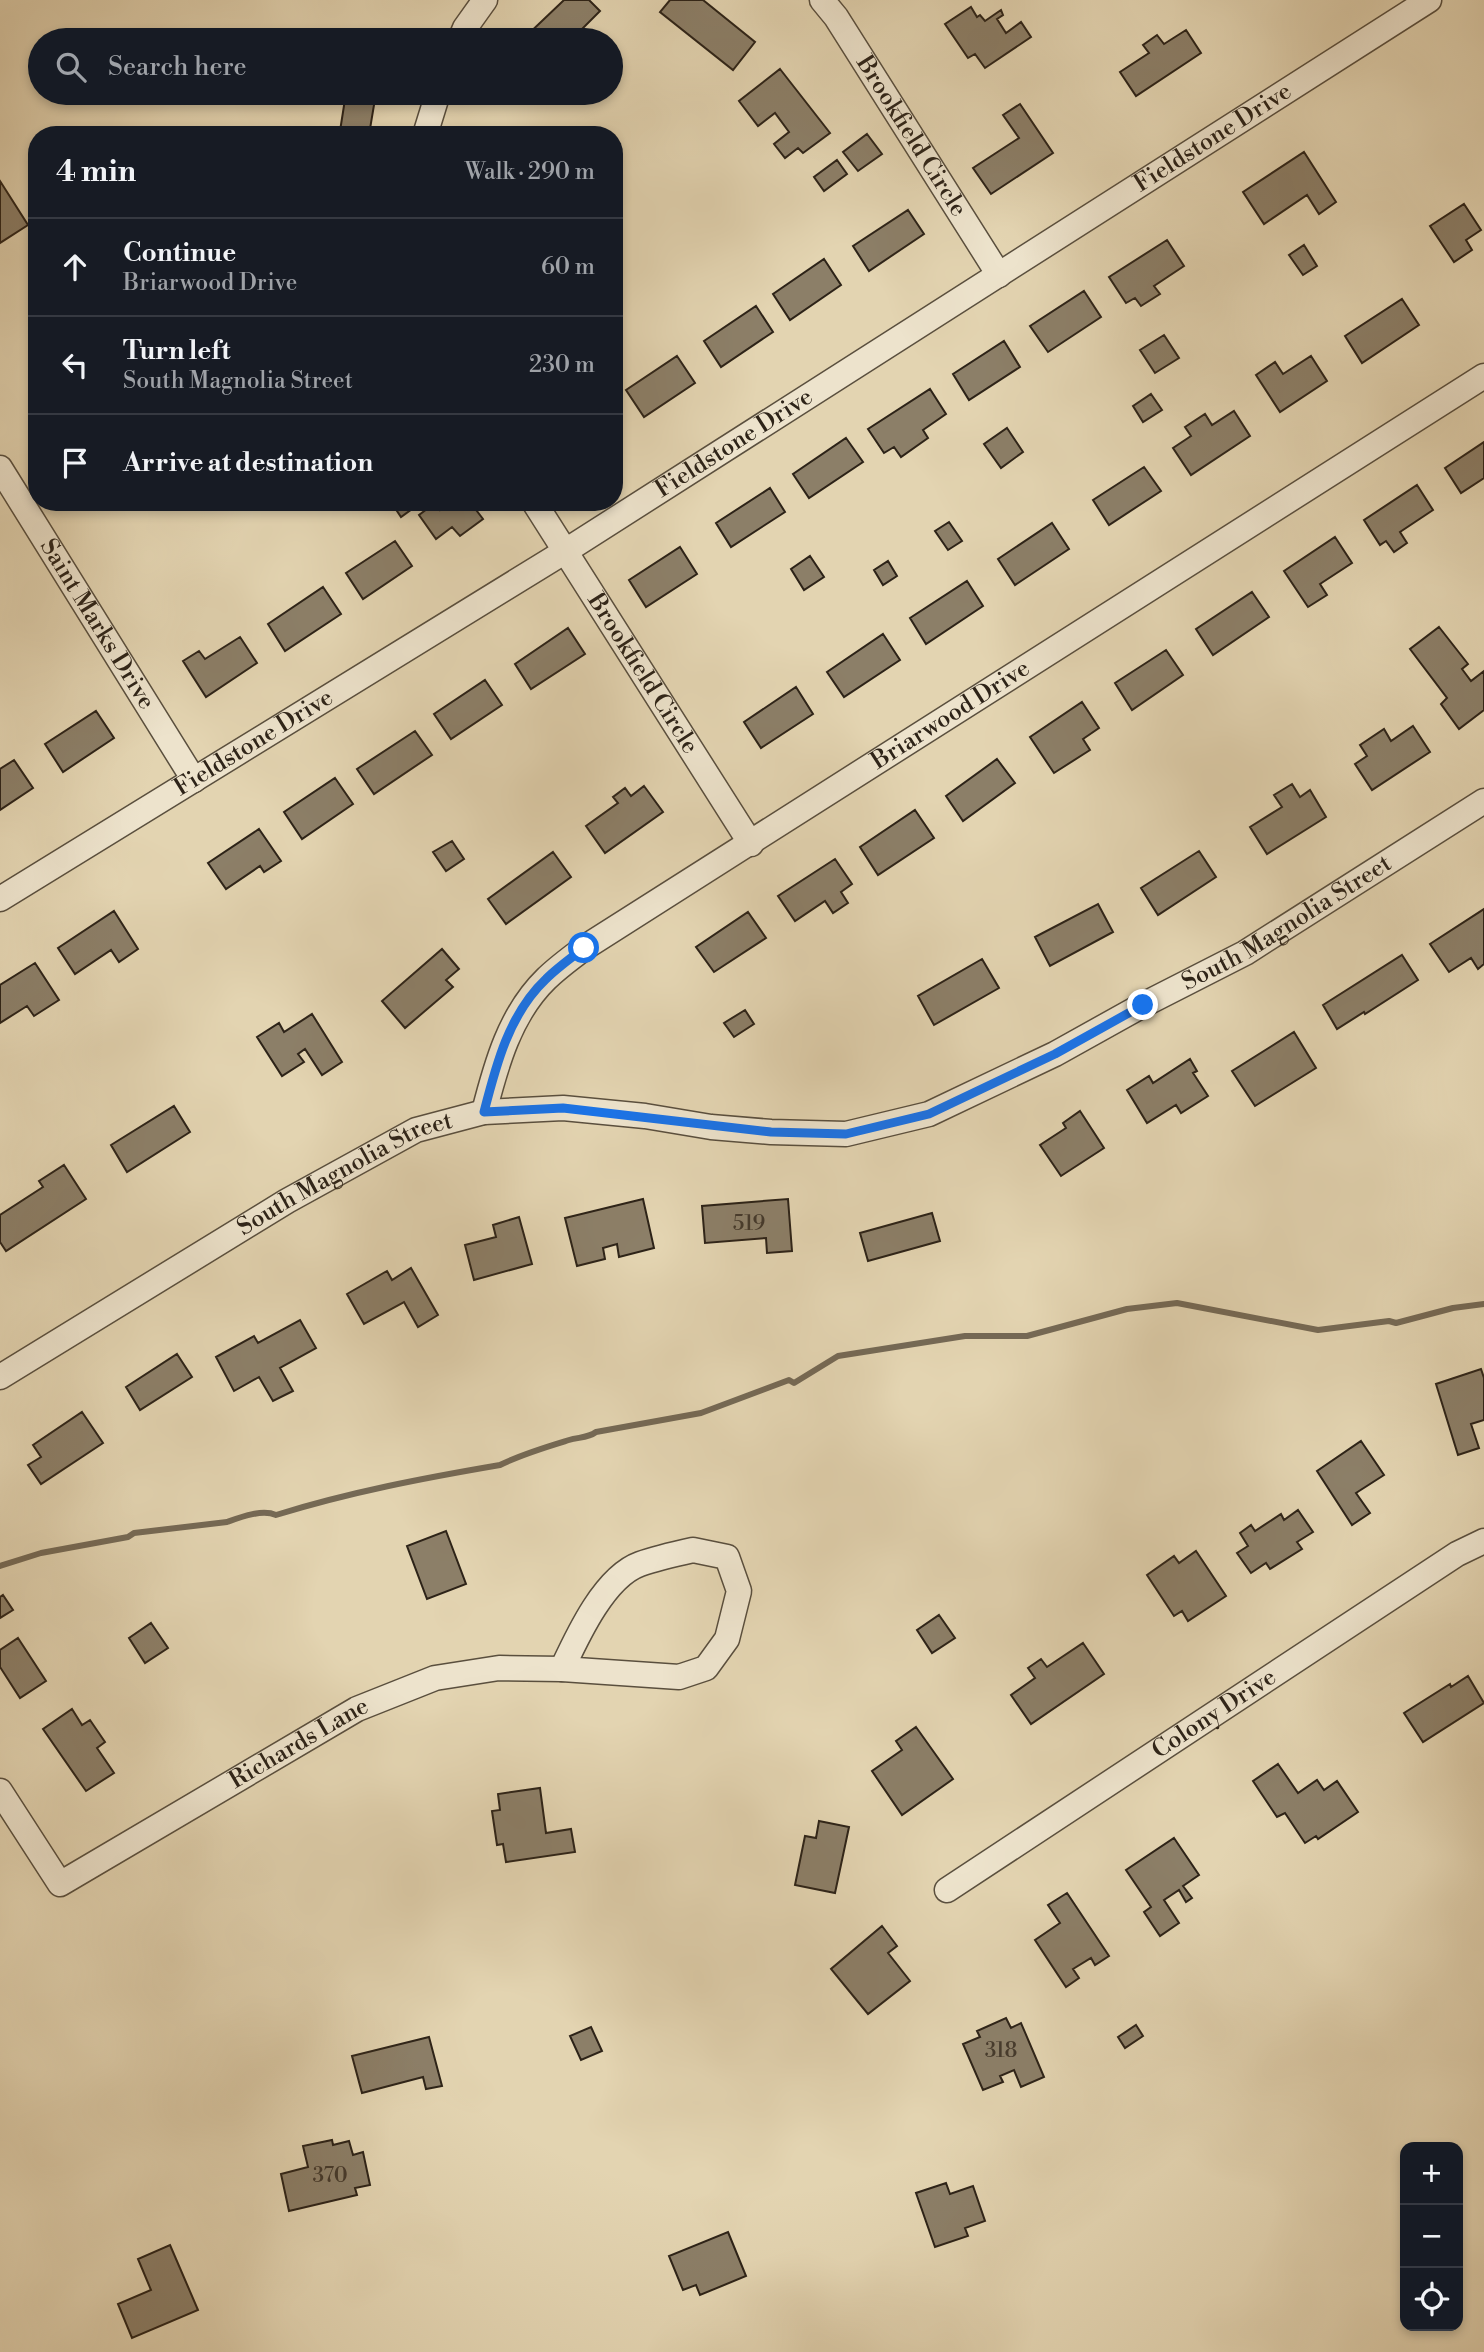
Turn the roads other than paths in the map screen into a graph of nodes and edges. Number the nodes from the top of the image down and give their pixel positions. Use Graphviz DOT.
graph roads {
  1 [pos="485,0"];
  2 [pos="822,0"];
  3 [pos="1429,0"];
  4 [pos="465,28"];
  5 [pos="434,105"];
  6 [pos="428,126"];
  7 [pos="999,275"];
  8 [pos="1484,376"];
  9 [pos="0,468"];
  10 [pos="539,511"];
  11 [pos="564,552"];
  12 [pos="194,780"];
  13 [pos="1484,801"];
  14 [pos="751,844"];
  15 [pos="0,900"];
  16 [pos="484,1112"];
  17 [pos="0,1377"];
  18 [pos="1484,1541"];
  19 [pos="562,1669"];
  20 [pos="0,1791"];
  21 [pos="947,1890"];
  1 -- 4 [label="street"];
  2 -- 7 [label="street, Brookfield Circle"];
  3 -- 7 [label="street, Fieldstone Drive"];
  5 -- 6 [label="street"];
  7 -- 11 [label="street, Fieldstone Drive"];
  8 -- 14 [label="street, Briarwood Drive"];
  9 -- 12 [label="street, Saint Marks Drive"];
  10 -- 11 [label="street, Brookfield Circle"];
  11 -- 12 [label="street, Fieldstone Drive"];
  11 -- 14 [label="street, Brookfield Circle"];
  12 -- 15 [label="street, Fieldstone Drive"];
  13 -- 16 [label="street, South Magnolia Street"];
  14 -- 16 [label="street, Briarwood Drive"];
  16 -- 17 [label="street, South Magnolia Street"];
  18 -- 21 [label="street, Colony Drive"];
  19 -- 19 [label="street, Richards Lane"];
  19 -- 20 [label="street, Richards Lane"];
}
